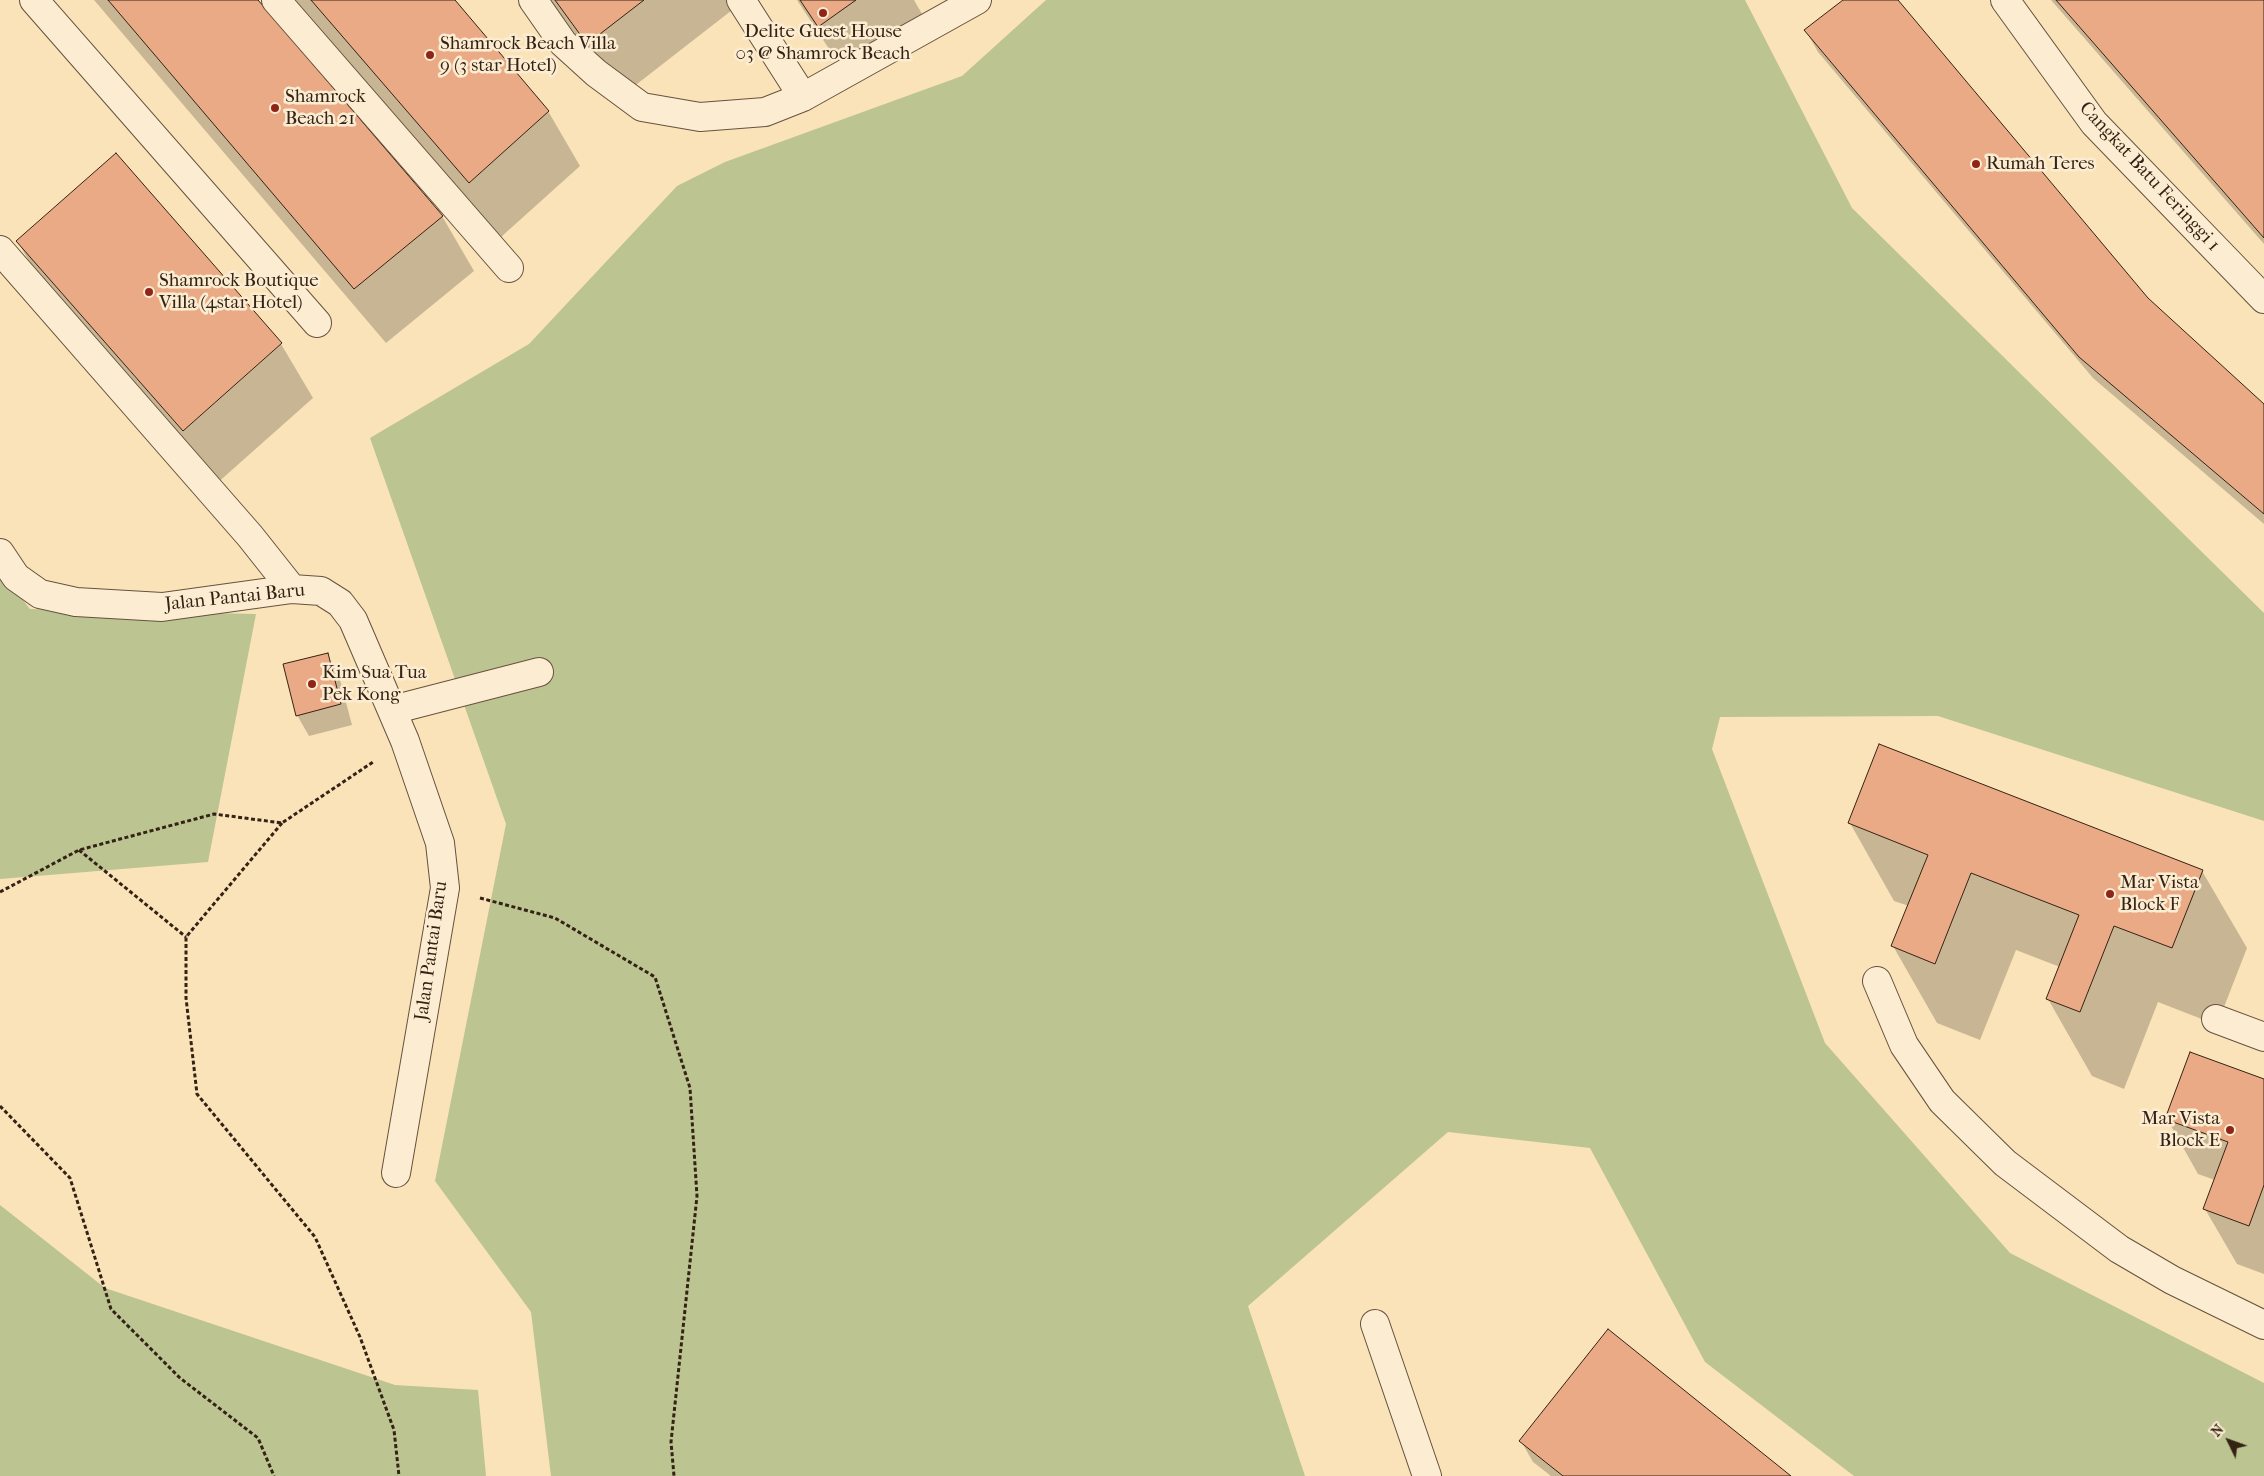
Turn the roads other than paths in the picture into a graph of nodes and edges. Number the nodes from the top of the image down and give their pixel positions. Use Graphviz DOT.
graph roads {
  1 [pos="34,0"];
  2 [pos="276,0"];
  3 [pos="533,0"];
  4 [pos="741,0"];
  5 [pos="2005,0"];
  6 [pos="965,4"];
  7 [pos="803,97"];
  8 [pos="0,250"];
  9 [pos="509,268"];
  10 [pos="2264,299"];
  11 [pos="317,323"];
  12 [pos="0,553"];
  13 [pos="292,589"];
  14 [pos="539,672"];
  15 [pos="392,710"];
  16 [pos="1877,981"];
  17 [pos="2216,1019"];
  18 [pos="2264,1036"];
  19 [pos="396,1173"];
  20 [pos="1375,1324"];
  21 [pos="2264,1325"];
  22 [pos="1427,1476"];
  1 -- 11 [label="street"];
  2 -- 9 [label="street"];
  3 -- 7 [label="street"];
  4 -- 7 [label="street"];
  5 -- 10 [label="street, Cangkat Batu Feringgi 1"];
  6 -- 7 [label="street"];
  8 -- 13 [label="street"];
  12 -- 13 [label="street, Jalan Pantai Baru"];
  13 -- 15 [label="street, Jalan Pantai Baru"];
  14 -- 15 [label="street"];
  15 -- 19 [label="street, Jalan Pantai Baru"];
  16 -- 21 [label="street"];
  17 -- 18 [label="street"];
  20 -- 22 [label="street"];
}
